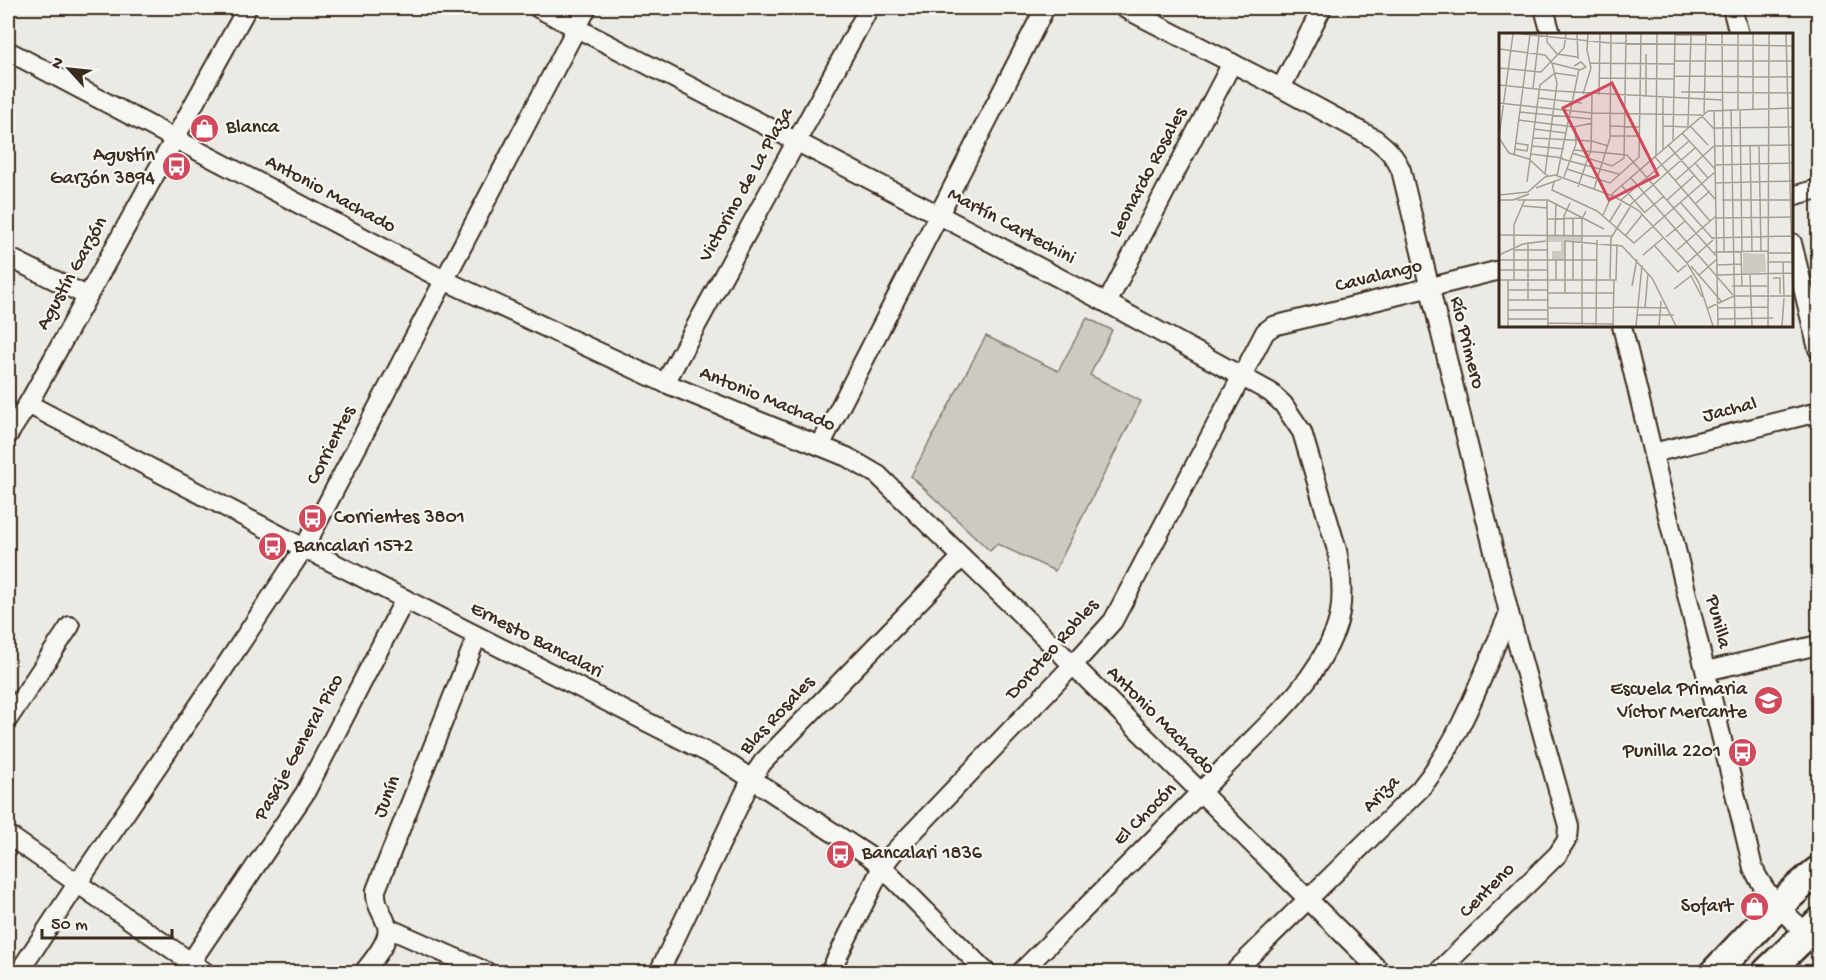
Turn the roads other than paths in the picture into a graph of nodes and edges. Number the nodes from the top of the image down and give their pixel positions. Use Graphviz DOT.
graph roads {
  1 [pos="247,8"];
  2 [pos="538,8"];
  3 [pos="587,8"];
  4 [pos="869,8"];
  5 [pos="1045,8"];
  6 [pos="1124,8"];
  7 [pos="1322,8"];
  8 [pos="1544,8"];
  9 [pos="1732,8"];
  10 [pos="1144,12"];
  11 [pos="576,27"];
  12 [pos="1551,33"];
  13 [pos="1739,33"];
  14 [pos="8,51"];
  15 [pos="1232,63"];
  16 [pos="1281,88"];
  17 [pos="174,138"];
  18 [pos="797,140"];
  19 [pos="1818,189"];
  20 [pos="1793,195"];
  21 [pos="939,215"];
  22 [pos="1793,251"];
  23 [pos="8,257"];
  24 [pos="1499,270"];
  25 [pos="444,280"];
  26 [pos="1429,288"];
  27 [pos="87,296"];
  28 [pos="1107,303"];
  29 [pos="1622,327"];
  30 [pos="1268,328"];
  31 [pos="1818,349"];
  32 [pos="1241,377"];
  33 [pos="665,383"];
  34 [pos="28,404"];
  35 [pos="1818,412"];
  36 [pos="8,435"];
  37 [pos="820,446"];
  38 [pos="1653,453"];
  39 [pos="304,548"];
  40 [pos="962,557"];
  41 [pos="1341,589"];
  42 [pos="405,599"];
  43 [pos="1509,613"];
  44 [pos="70,626"];
  45 [pos="477,636"];
  46 [pos="1818,645"];
  47 [pos="1073,665"];
  48 [pos="1706,671"];
  49 [pos="8,719"];
  50 [pos="752,778"];
  51 [pos="1200,793"];
  52 [pos="8,835"];
  53 [pos="1567,840"];
  54 [pos="882,867"];
  55 [pos="1818,871"];
  56 [pos="77,884"];
  57 [pos="1308,901"];
  58 [pos="1779,906"];
  59 [pos="388,928"];
  60 [pos="1815,932"];
  61 [pos="193,969"];
  62 [pos="19,972"];
  63 [pos="364,972"];
  64 [pos="487,972"];
  65 [pos="659,972"];
  66 [pos="830,972"];
  67 [pos="986,972"];
  68 [pos="1020,972"];
  69 [pos="1234,972"];
  70 [pos="1381,972"];
  71 [pos="1438,972"];
  72 [pos="1715,972"];
  73 [pos="1767,972"];
  1 -- 17 [label="street, Agustín Garzón"];
  2 -- 11 [label="street, Martín Cartechini"];
  3 -- 11 [label="street, Corrientes"];
  4 -- 18 [label="street, Victorino de La Plaza"];
  5 -- 21 [label="street"];
  6 -- 10 [label="street, Río Primero"];
  7 -- 16 [label="street"];
  8 -- 12 [label="street"];
  9 -- 13 [label="street"];
  10 -- 15 [label="street, Río Primero"];
  11 -- 18 [label="street, Martín Cartechini"];
  11 -- 25 [label="street, Corrientes"];
  14 -- 17 [label="street, Antonio Machado"];
  15 -- 16 [label="street, Río Primero"];
  15 -- 28 [label="street, Leonardo Rosales"];
  16 -- 26 [label="street, Río Primero"];
  17 -- 25 [label="street, Antonio Machado"];
  17 -- 27 [label="street, Agustín Garzón"];
  18 -- 21 [label="street, Martín Cartechini"];
  18 -- 33 [label="street, Victorino de La Plaza"];
  19 -- 20 [label="street"];
  21 -- 28 [label="street, Martín Cartechini"];
  21 -- 37 [label="street"];
  22 -- 31 [label="street"];
  23 -- 27 [label="street"];
  24 -- 26 [label="street, Cavalango"];
  25 -- 33 [label="street, Antonio Machado"];
  25 -- 39 [label="street, Corrientes"];
  26 -- 30 [label="street, Cavalango"];
  26 -- 43 [label="street, Río Primero"];
  27 -- 34 [label="street, Agustín Garzón"];
  28 -- 32 [label="street, Martín Cartechini"];
  29 -- 38 [label="street, Punilla"];
  30 -- 32 [label="street, Doroteo Robles"];
  32 -- 41 [label="street, Martín Cartechini"];
  32 -- 47 [label="street, Doroteo Robles"];
  33 -- 37 [label="street, Antonio Machado"];
  34 -- 36 [label="street, Agustín Garzón"];
  34 -- 39 [label="street, Ernesto Bancalari"];
  35 -- 38 [label="street, Jachal"];
  37 -- 40 [label="street, Antonio Machado"];
  38 -- 48 [label="street, Punilla"];
  39 -- 42 [label="street, Ernesto Bancalari"];
  39 -- 56 [label="street, Corrientes"];
  40 -- 47 [label="street, Antonio Machado"];
  40 -- 50 [label="street, Blas Rosales"];
  41 -- 51 [label="street, El Chocón"];
  42 -- 45 [label="street, Ernesto Bancalari"];
  42 -- 61 [label="street, Pasaje General Pico"];
  43 -- 53 [label="street, Río Primero"];
  43 -- 57 [label="street, Ariza"];
  44 -- 49 [label="street"];
  45 -- 50 [label="street, Ernesto Bancalari"];
  45 -- 59 [label="street, Junín"];
  46 -- 48 [label="street"];
  47 -- 51 [label="street, Antonio Machado"];
  47 -- 54 [label="street, Doroteo Robles"];
  48 -- 58 [label="street, Punilla"];
  50 -- 54 [label="street, Ernesto Bancalari"];
  50 -- 65 [label="street, Blas Rosales"];
  51 -- 57 [label="street, Antonio Machado"];
  51 -- 68 [label="street, El Chocón"];
  52 -- 56 [label="street"];
  53 -- 71 [label="street, Centeno"];
  54 -- 66 [label="street, Doroteo Robles"];
  54 -- 67 [label="street, Ernesto Bancalari"];
  55 -- 58 [label="main road"];
  56 -- 61 [label="street"];
  56 -- 62 [label="street, Corrientes"];
  57 -- 69 [label="street, Ariza"];
  57 -- 70 [label="street, Antonio Machado"];
  58 -- 60 [label="street, Punilla"];
  58 -- 72 [label="main road"];
  59 -- 63 [label="street"];
  59 -- 64 [label="street"];
  60 -- 73 [label="main road"];
}
